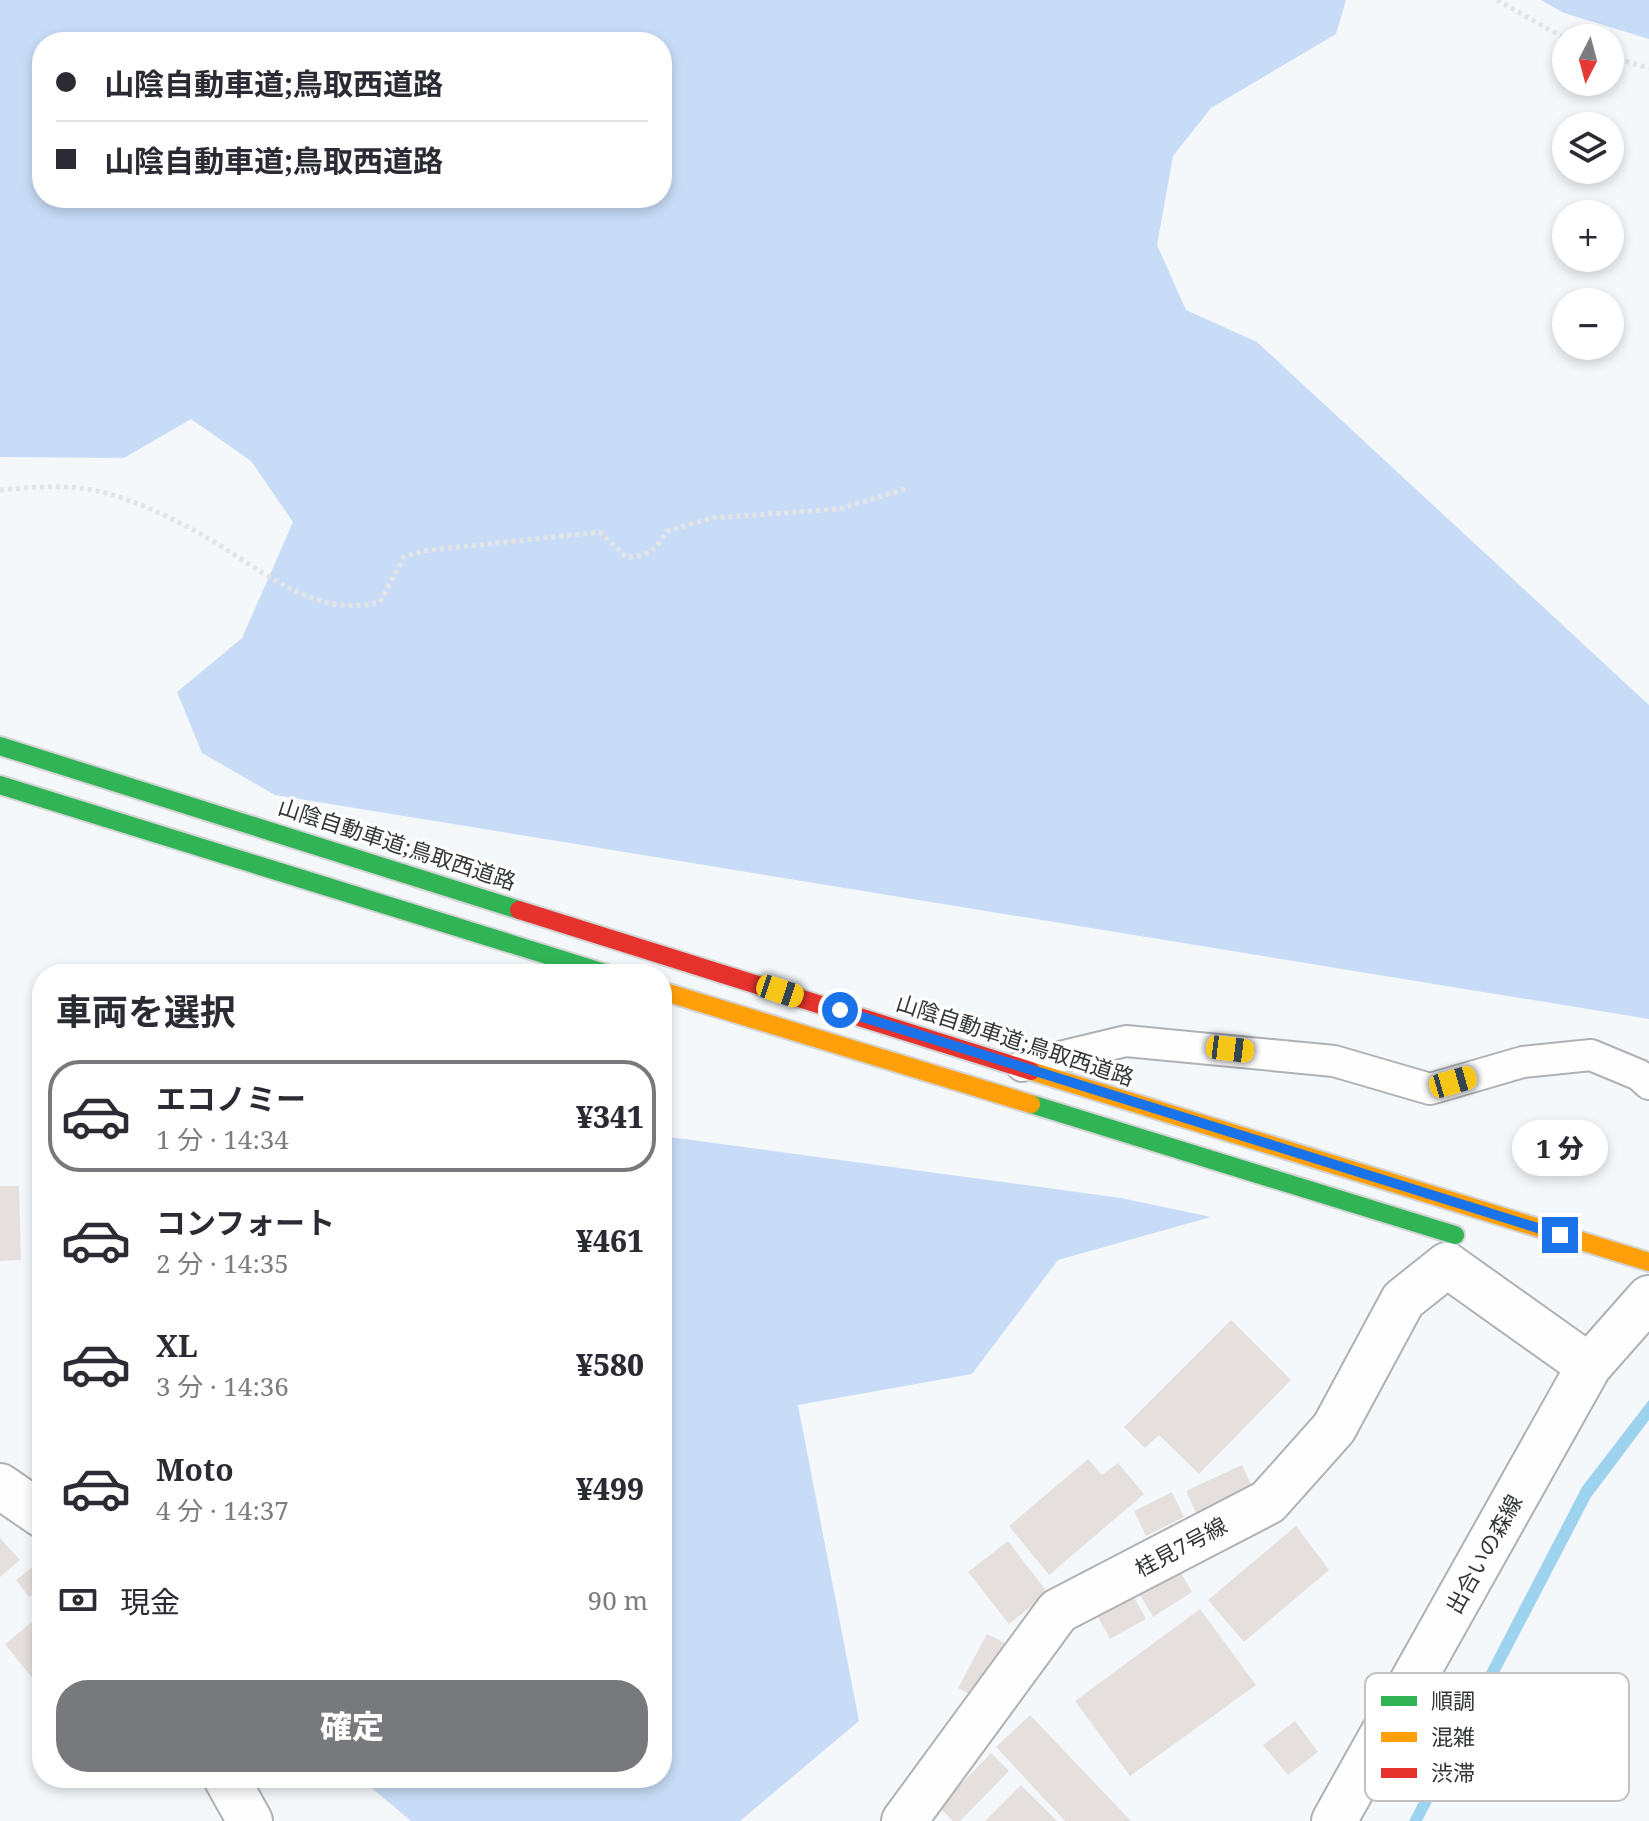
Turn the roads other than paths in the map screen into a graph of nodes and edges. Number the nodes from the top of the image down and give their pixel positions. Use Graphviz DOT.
graph roads {
  1 [pos="0,746"];
  2 [pos="0,785"];
  3 [pos="576,964"];
  4 [pos="672,994"];
  5 [pos="1020,1067"];
  6 [pos="1649,1084"];
  7 [pos="1458,1252"];
  8 [pos="1649,1262"];
  9 [pos="1644,1292"];
  10 [pos="1589,1366"];
  11 [pos="0,1486"];
  12 [pos="32,1508"];
  13 [pos="1417,1673"];
  14 [pos="1365,1766"];
  15 [pos="232,1788"];
  16 [pos="250,1821"];
  17 [pos="904,1821"];
  18 [pos="1334,1821"];
  1 -- 5 [label="highway, 山陰自動車道;鳥取西道路"];
  2 -- 3 [label="highway"];
  4 -- 7 [label="highway"];
  5 -- 6 [label="lane"];
  5 -- 8 [label="highway, 山陰自動車道;鳥取西道路"];
  7 -- 10 [label="street"];
  7 -- 17 [label="street, 桂見7号線"];
  9 -- 10 [label="street, 出合いの森線"];
  10 -- 13 [label="street, 出合いの森線"];
  11 -- 12 [label="street"];
  14 -- 18 [label="street, 出合いの森線"];
  15 -- 16 [label="street"];
}
